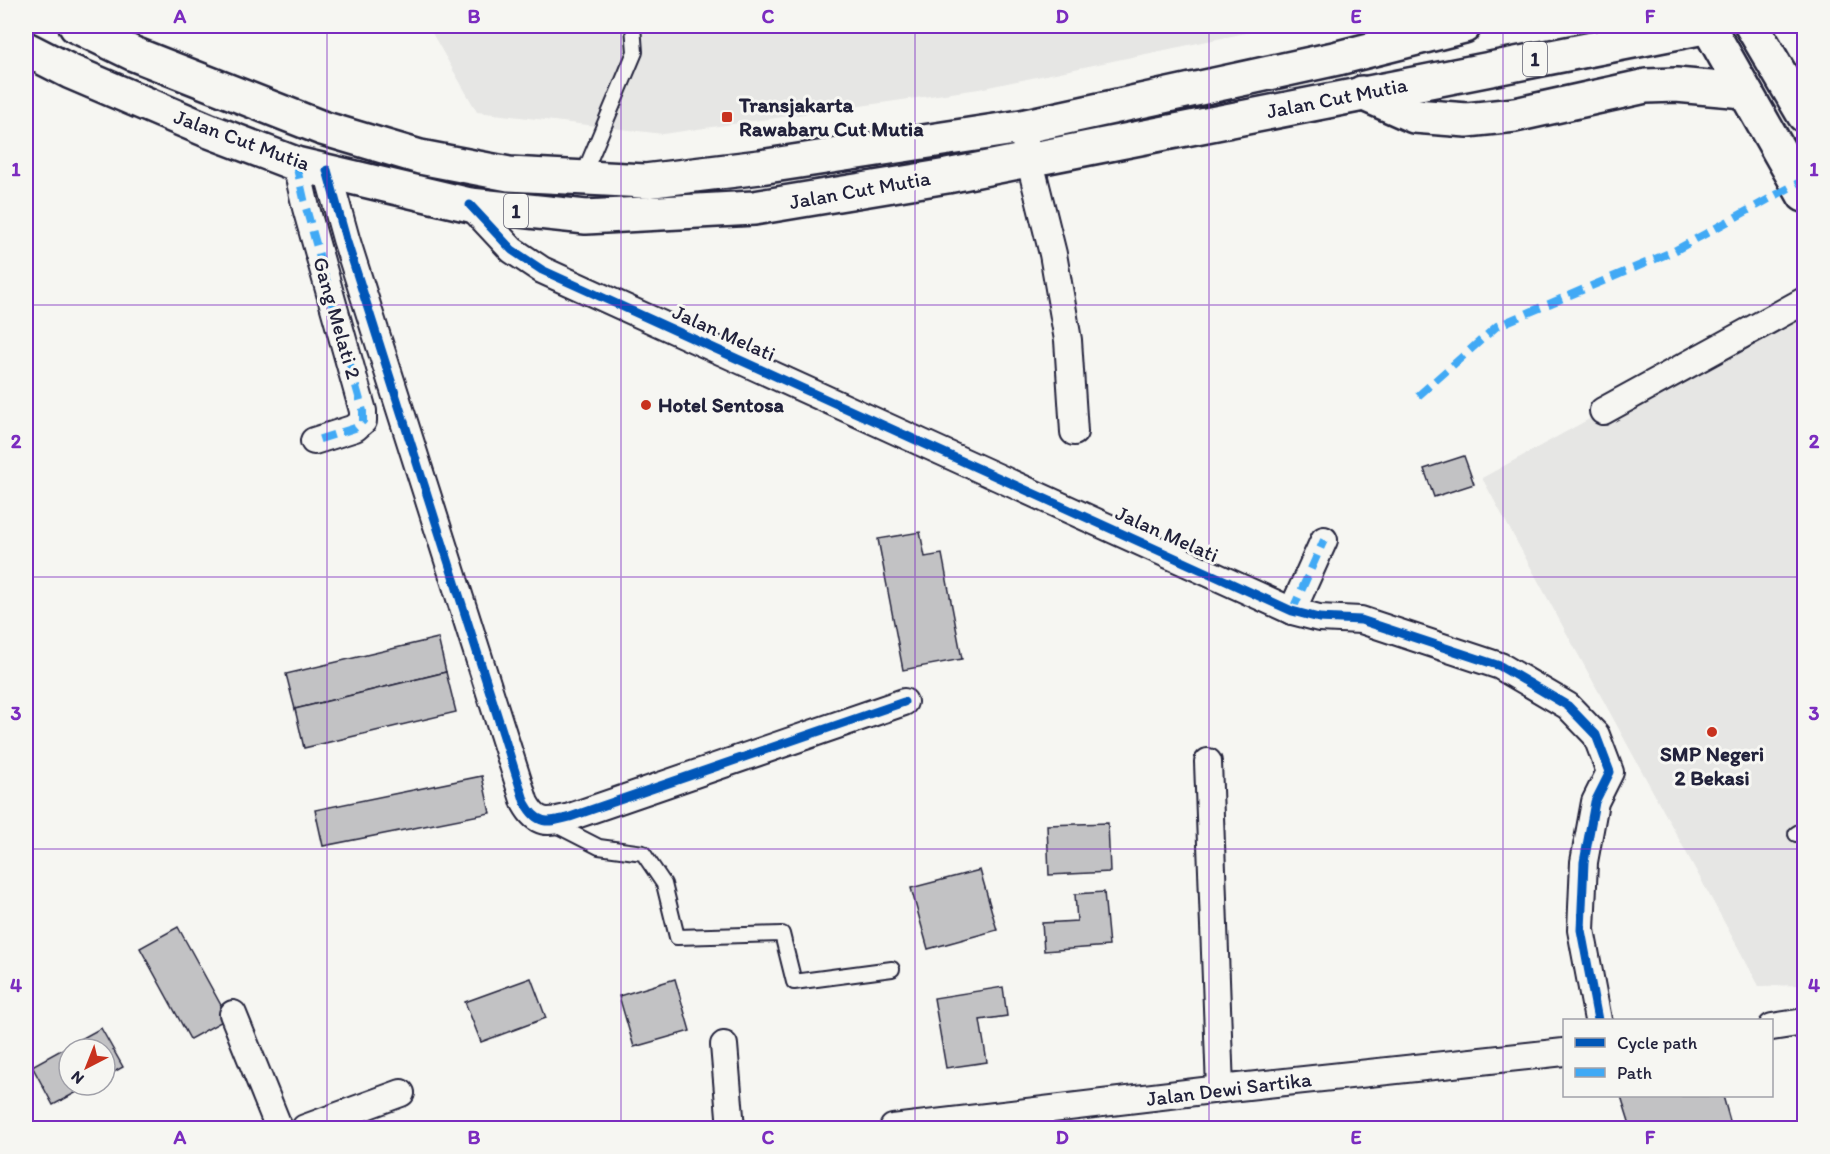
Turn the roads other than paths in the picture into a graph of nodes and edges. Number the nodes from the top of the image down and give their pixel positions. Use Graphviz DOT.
graph roads {
  1 [pos="76,26"];
  2 [pos="633,26"];
  3 [pos="1464,26"];
  4 [pos="1709,26"];
  5 [pos="1752,26"];
  6 [pos="26,49"];
  7 [pos="1744,91"];
  8 [pos="1362,93"];
  9 [pos="1804,116"];
  10 [pos="1021,127"];
  11 [pos="1031,161"];
  12 [pos="312,167"];
  13 [pos="582,178"];
  14 [pos="1804,195"];
  15 [pos="470,205"];
  16 [pos="1804,301"];
  17 [pos="1603,411"];
  18 [pos="1074,432"];
  19 [pos="314,441"];
  20 [pos="1324,540"];
  21 [pos="1292,610"];
  22 [pos="904,702"];
  23 [pos="1208,762"];
  24 [pos="550,822"];
  25 [pos="892,969"];
  26 [pos="233,1014"];
  27 [pos="1598,1019"];
  28 [pos="1804,1022"];
  29 [pos="1773,1027"];
  30 [pos="724,1045"];
  31 [pos="1563,1052"];
  32 [pos="1220,1089"];
  33 [pos="401,1093"];
  34 [pos="978,1124"];
  35 [pos="279,1128"];
  36 [pos="305,1128"];
  37 [pos="731,1128"];
  38 [pos="893,1128"];
  1 -- 13 [label="main road, Jalan Cut Mutia / 1"];
  2 -- 13 [label="lane"];
  3 -- 10 [label="main road, Jalan Cut Mutia / 1"];
  4 -- 7 [label="main road"];
  4 -- 8 [label="main road, Jalan Cut Mutia / 1"];
  5 -- 9 [label="main road"];
  6 -- 12 [label="main road, Jalan Cut Mutia / 1"];
  7 -- 8 [label="main road"];
  7 -- 14 [label="main road"];
  8 -- 11 [label="main road, Jalan Cut Mutia / 1"];
  10 -- 11 [label="street"];
  10 -- 13 [label="main road, Jalan Cut Mutia / 1"];
  11 -- 15 [label="main road, Jalan Cut Mutia / 1"];
  11 -- 18 [label="street"];
  12 -- 15 [label="main road, Jalan Cut Mutia / 1"];
  12 -- 19 [label="street, Gang Melati 2"];
  12 -- 24 [label="street"];
  15 -- 21 [label="street, Jalan Melati"];
  16 -- 17 [label="street"];
  20 -- 21 [label="street"];
  21 -- 27 [label="street, Jalan Melati"];
  22 -- 24 [label="street"];
  23 -- 32 [label="street"];
  24 -- 25 [label="lane"];
  26 -- 35 [label="street"];
  28 -- 29 [label="street"];
  30 -- 37 [label="street"];
  31 -- 32 [label="street, Jalan Dewi Sartika"];
  32 -- 34 [label="street, Jalan Dewi Sartika"];
  33 -- 36 [label="street"];
  34 -- 38 [label="street, Jalan Dewi Sartika"];
}
